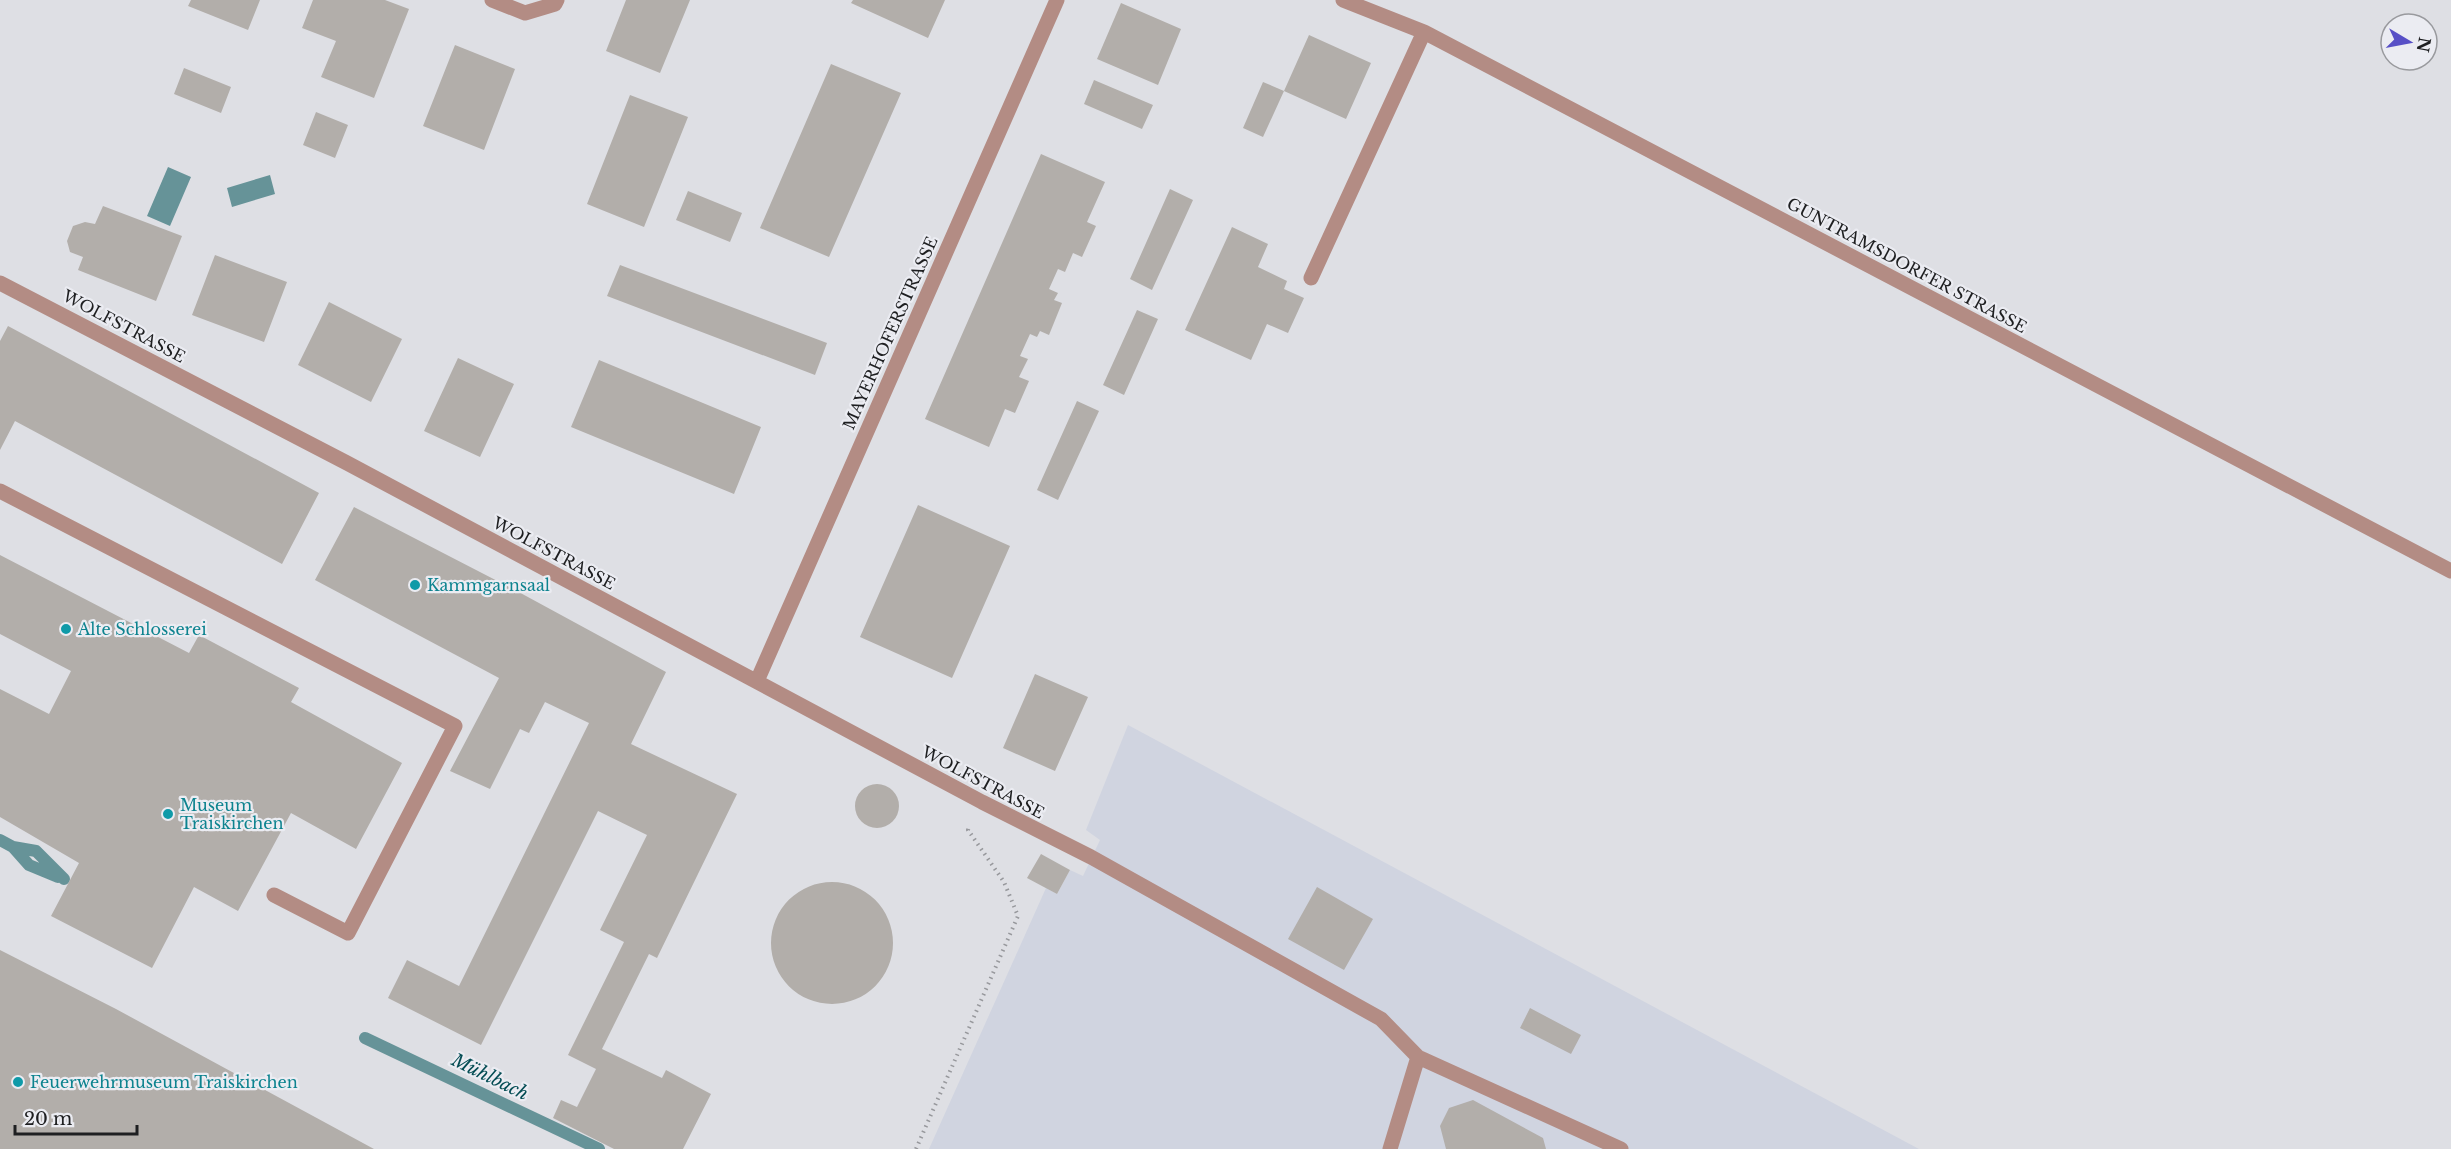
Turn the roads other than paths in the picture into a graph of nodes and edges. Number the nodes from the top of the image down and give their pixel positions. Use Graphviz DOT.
graph roads {
  1 [pos="492,0"];
  2 [pos="557,0"];
  3 [pos="1057,0"];
  4 [pos="1343,0"];
  5 [pos="1424,32"];
  6 [pos="1311,278"];
  7 [pos="0,283"];
  8 [pos="0,491"];
  9 [pos="2451,571"];
  10 [pos="757,681"];
  11 [pos="274,895"];
  12 [pos="1418,1057"];
  13 [pos="1390,1149"];
  14 [pos="1621,1149"];
  1 -- 2 [label="street"];
  3 -- 10 [label="street, MAYERHOFERSTRASSE"];
  4 -- 5 [label="street, GUNTRAMSDORFER STRASSE"];
  5 -- 6 [label="street"];
  5 -- 9 [label="street, GUNTRAMSDORFER STRASSE"];
  7 -- 10 [label="street, WOLFSTRASSE"];
  8 -- 11 [label="street"];
  10 -- 12 [label="street, WOLFSTRASSE"];
  12 -- 13 [label="street"];
  12 -- 14 [label="street"];
}
